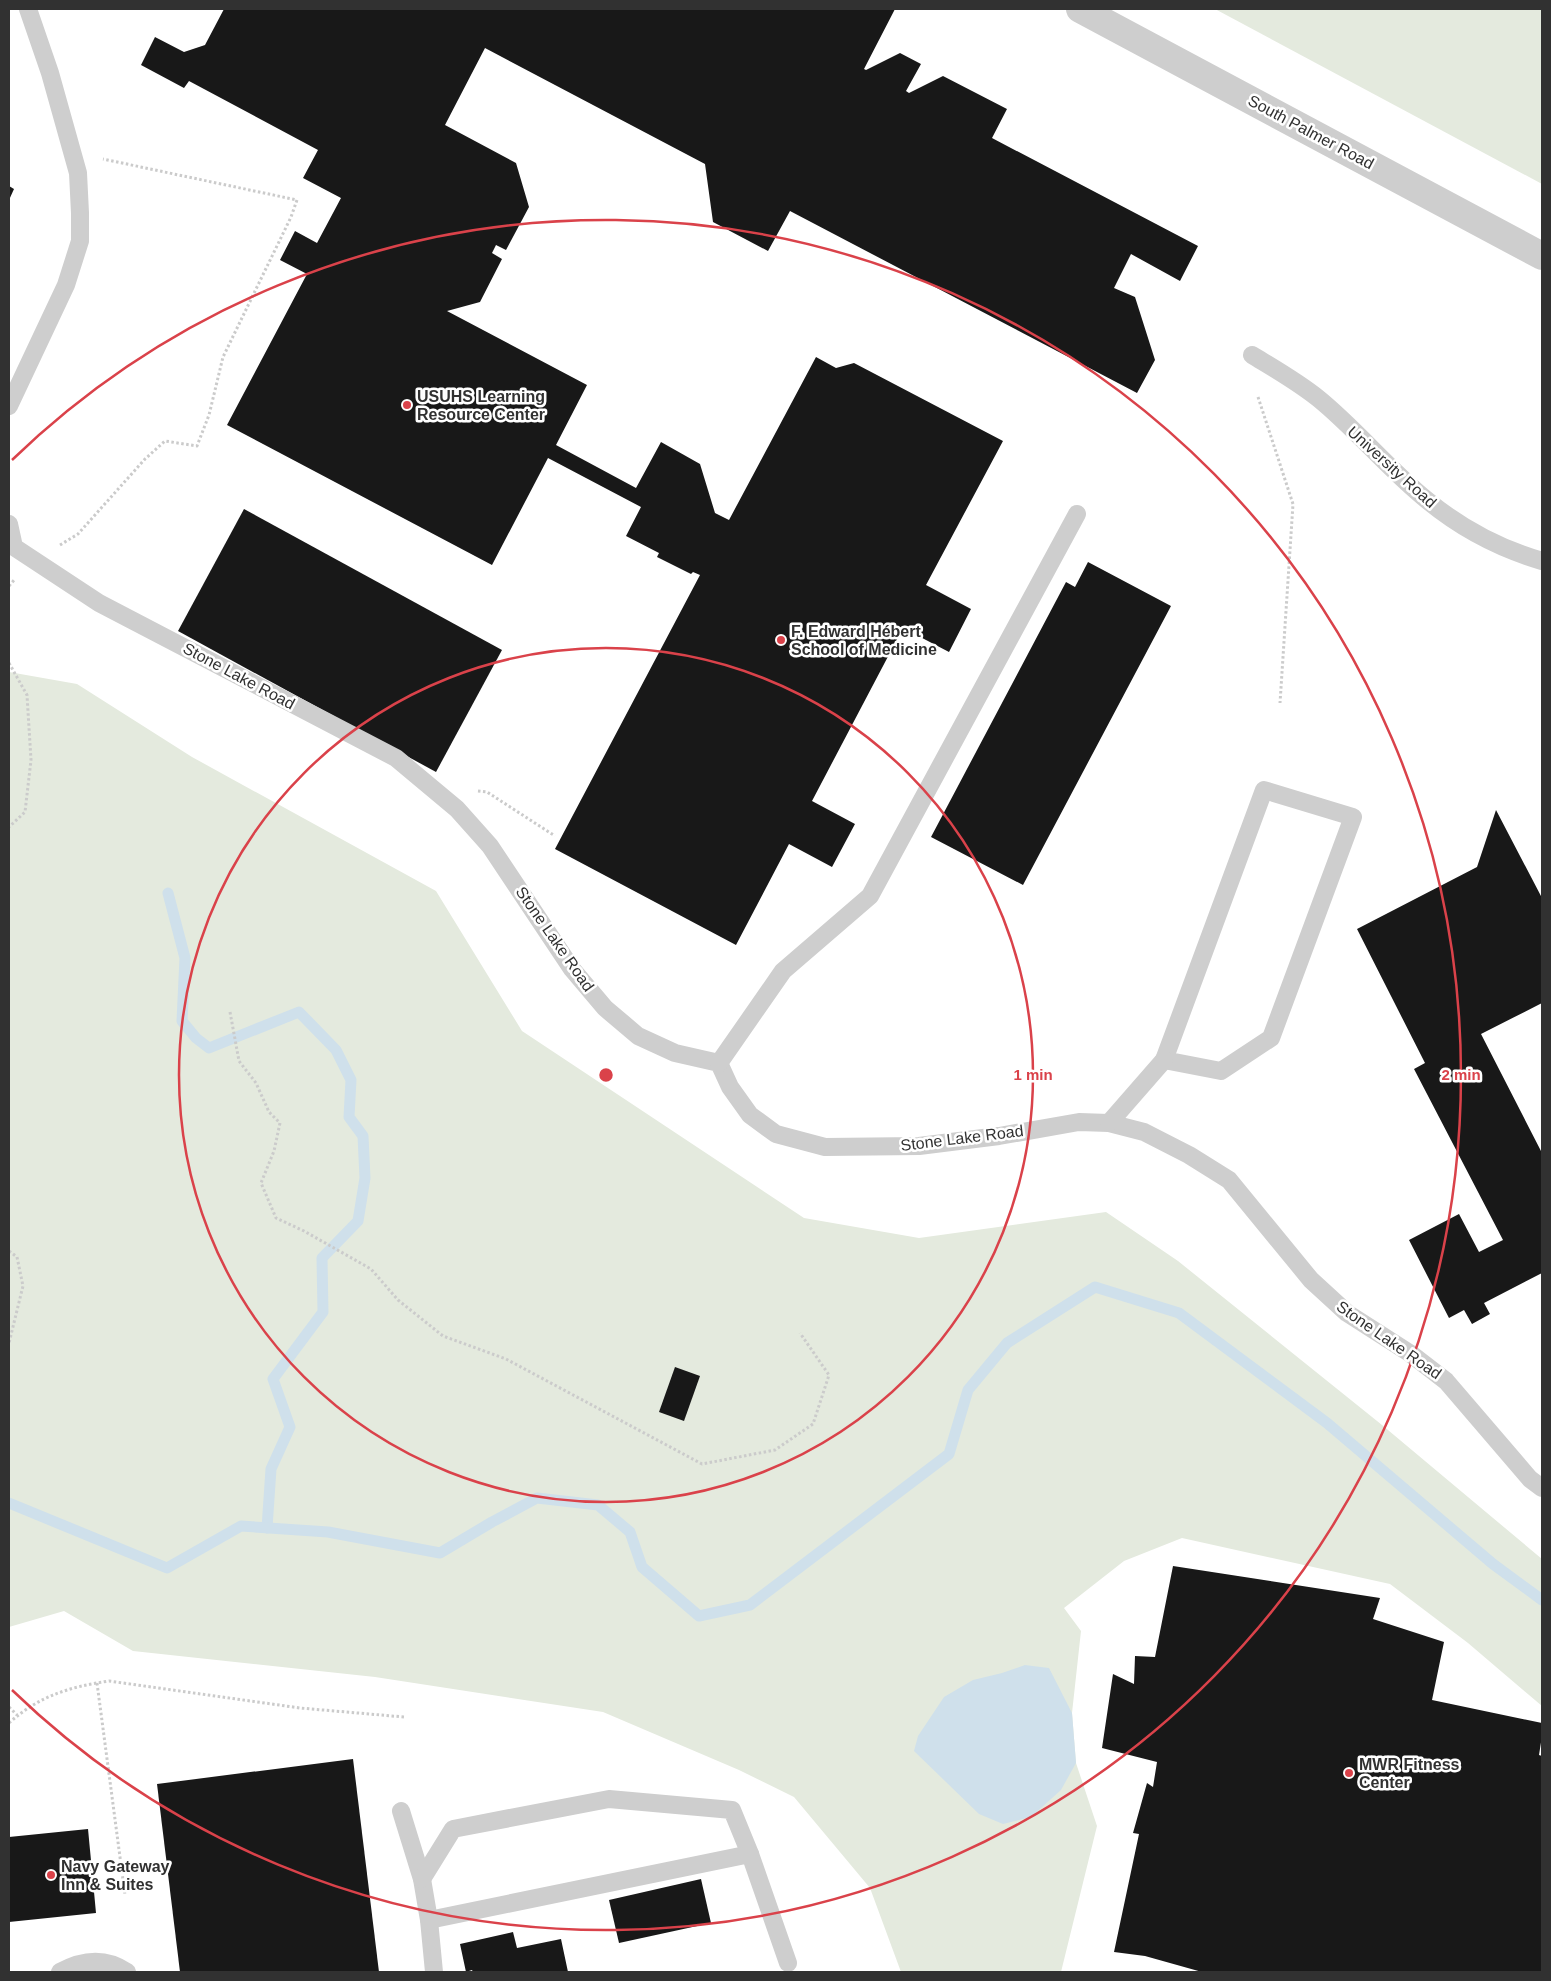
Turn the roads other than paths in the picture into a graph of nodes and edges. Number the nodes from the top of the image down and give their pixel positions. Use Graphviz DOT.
graph roads {
  1 [pos="28,9"];
  2 [pos="1080,9"];
  3 [pos="1542,256"];
  4 [pos="1252,355"];
  5 [pos="9,406"];
  6 [pos="1077,514"];
  7 [pos="9,524"];
  8 [pos="1542,561"];
  9 [pos="1164,1060"];
  10 [pos="719,1063"];
  11 [pos="1109,1123"];
  12 [pos="1542,1488"];
  13 [pos="400,1811"];
  14 [pos="750,1854"];
  15 [pos="422,1879"];
  16 [pos="429,1920"];
  17 [pos="788,1963"];
  18 [pos="60,1972"];
  19 [pos="126,1972"];
  20 [pos="434,1972"];
  1 -- 5 [label="lane"];
  2 -- 3 [label="street, South Palmer Road"];
  4 -- 8 [label="lane, University Road"];
  6 -- 10 [label="lane"];
  7 -- 10 [label="lane, Stone Lake Road"];
  9 -- 9 [label="lane"];
  9 -- 11 [label="lane"];
  10 -- 11 [label="lane, Stone Lake Road"];
  11 -- 12 [label="lane, Stone Lake Road"];
  13 -- 15 [label="lane"];
  14 -- 15 [label="lane"];
  14 -- 16 [label="lane"];
  14 -- 17 [label="lane"];
  15 -- 16 [label="lane"];
  16 -- 20 [label="lane"];
  18 -- 19 [label="lane"];
}
